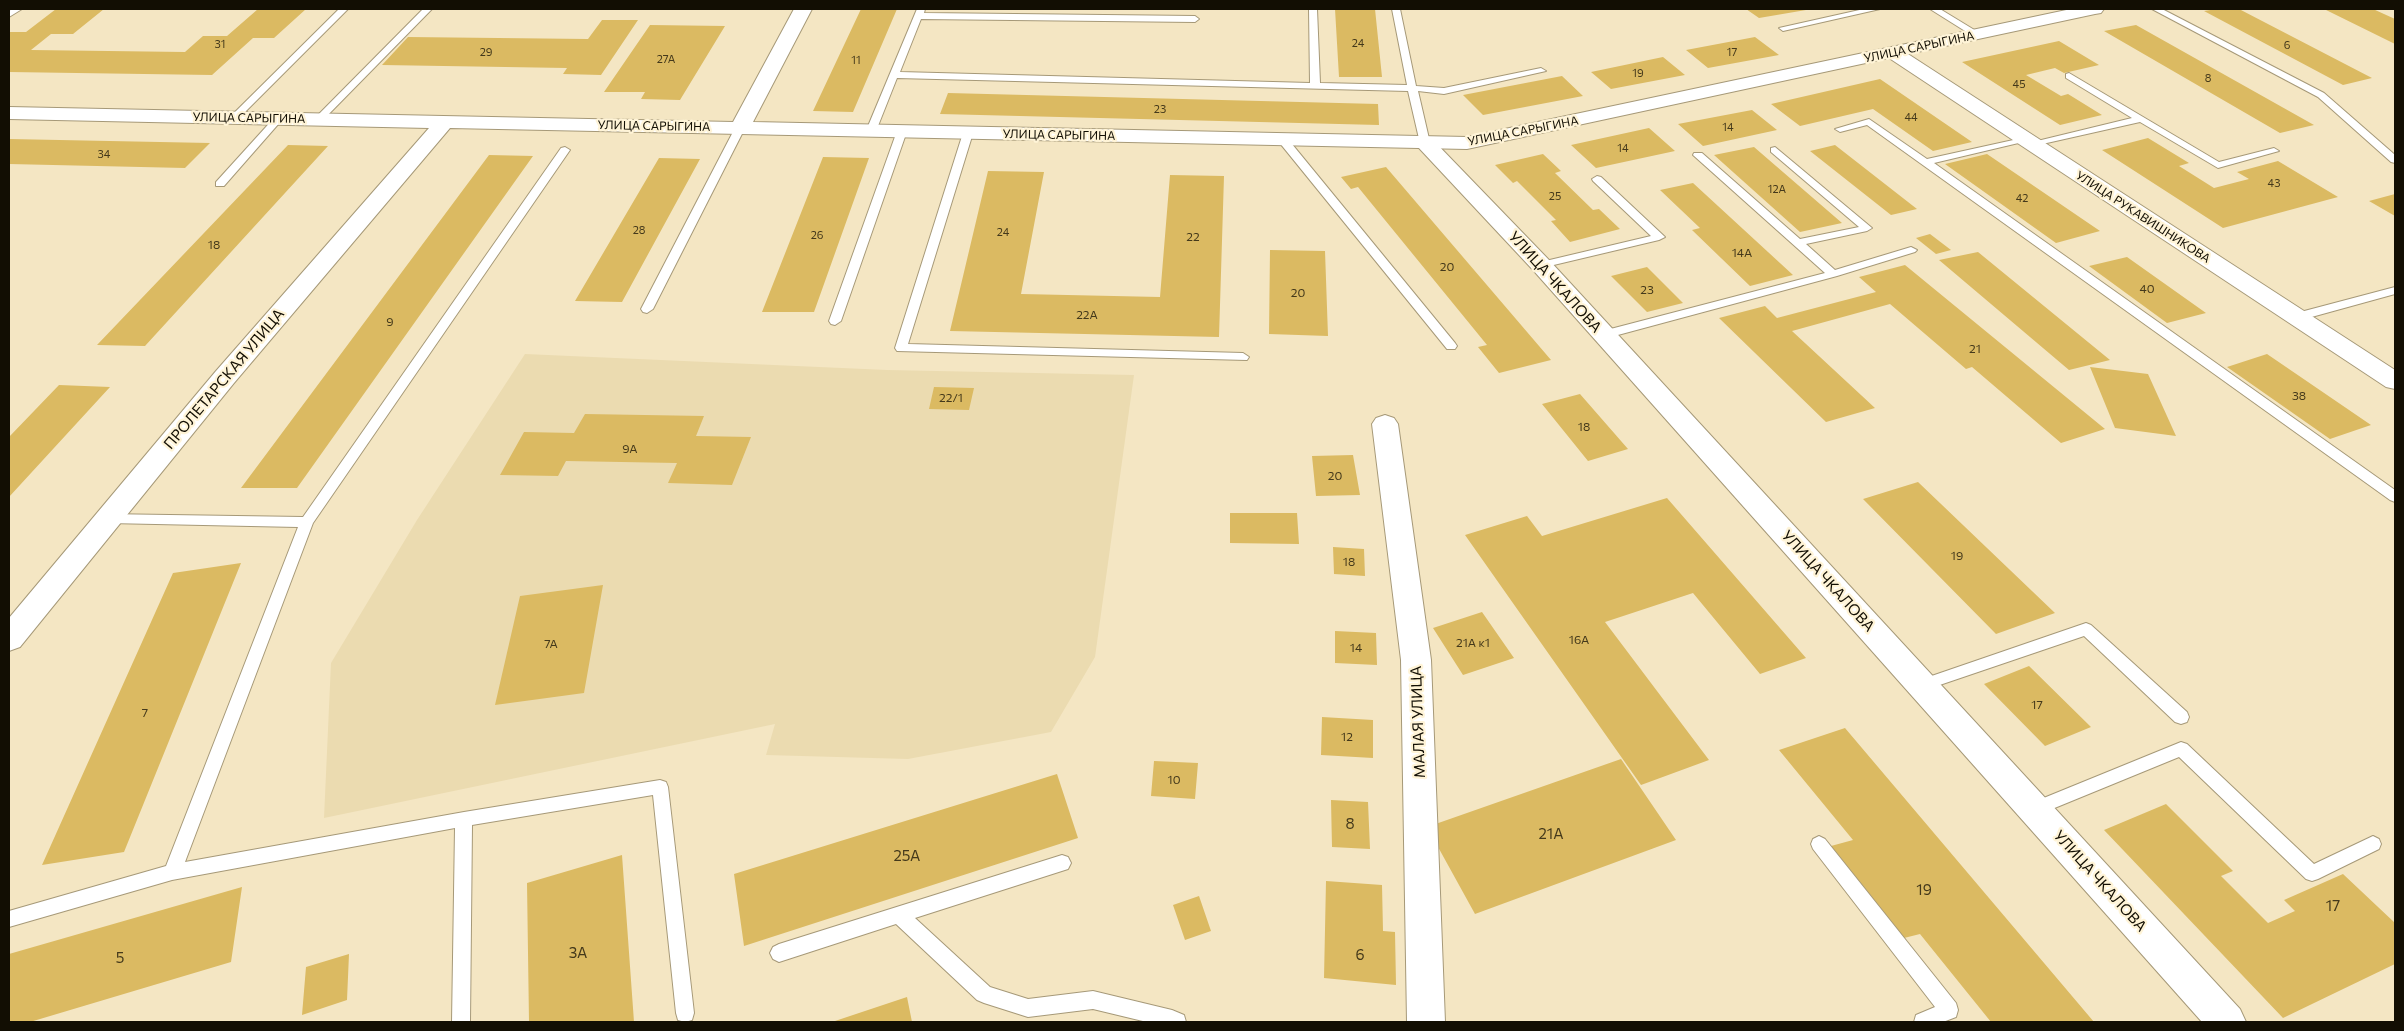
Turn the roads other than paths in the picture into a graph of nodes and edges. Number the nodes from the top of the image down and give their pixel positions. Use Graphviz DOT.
graph roads {
  1 [pos="18,9"];
  2 [pos="344,9"];
  3 [pos="428,9"];
  4 [pos="803,9"];
  5 [pos="1313,9"];
  6 [pos="1396,9"];
  7 [pos="1876,9"];
  8 [pos="1938,9"];
  9 [pos="2095,9"];
  10 [pos="2156,9"];
  11 [pos="919,12"];
  12 [pos="9,14"];
  13 [pos="1194,19"];
  14 [pos="1783,28"];
  15 [pos="1976,34"];
  16 [pos="1892,52"];
  17 [pos="1540,71"];
  18 [pos="894,75"];
  19 [pos="2070,76"];
  20 [pos="1315,85"];
  21 [pos="1412,88"];
  22 [pos="9,112"];
  23 [pos="234,118"];
  24 [pos="278,119"];
  25 [pos="318,120"];
  26 [pos="2141,120"];
  27 [pos="444,123"];
  28 [pos="740,128"];
  29 [pos="1840,129"];
  30 [pos="871,131"];
  31 [pos="902,131"];
  32 [pos="968,133"];
  33 [pos="1283,140"];
  34 [pos="2028,142"];
  35 [pos="1425,143"];
  36 [pos="564,150"];
  37 [pos="1775,150"];
  38 [pos="2274,152"];
  39 [pos="1698,155"];
  40 [pos="2395,160"];
  41 [pos="1926,162"];
  42 [pos="1598,179"];
  43 [pos="220,184"];
  44 [pos="1797,243"];
  45 [pos="1911,250"];
  46 [pos="1540,265"];
  47 [pos="1833,274"];
  48 [pos="2395,290"];
  49 [pos="647,309"];
  50 [pos="2297,317"];
  51 [pos="835,321"];
  52 [pos="1603,334"];
  53 [pos="1451,346"];
  54 [pos="1243,357"];
  55 [pos="2395,381"];
  56 [pos="1385,424"];
  57 [pos="2395,497"];
  58 [pos="108,518"];
  59 [pos="306,522"];
  60 [pos="9,639"];
  61 [pos="1922,685"];
  62 [pos="2181,717"];
  63 [pos="2035,809"];
  64 [pos="464,819"];
  65 [pos="1819,844"];
  66 [pos="2373,844"];
  67 [pos="1062,863"];
  68 [pos="172,872"];
  69 [pos="899,915"];
  70 [pos="9,919"];
  71 [pos="779,954"];
  72 [pos="685,1013"];
  73 [pos="461,1022"];
  74 [pos="1177,1022"];
  75 [pos="1426,1022"];
  76 [pos="1923,1022"];
  77 [pos="2227,1022"];
  1 -- 12 [label="lane"];
  2 -- 23 [label="lane"];
  3 -- 25 [label="lane"];
  4 -- 28 [label="street"];
  5 -- 20 [label="lane"];
  6 -- 21 [label="lane"];
  7 -- 14 [label="lane"];
  8 -- 15 [label="lane"];
  9 -- 15 [label="street, УЛИЦА САРЫГИНА"];
  10 -- 40 [label="lane"];
  11 -- 13 [label="lane"];
  11 -- 18 [label="lane"];
  15 -- 16 [label="street, УЛИЦА САРЫГИНА"];
  16 -- 34 [label="street, УЛИЦА РУКАВИШНИКОВА"];
  16 -- 35 [label="street, УЛИЦА САРЫГИНА"];
  17 -- 21 [label="lane"];
  18 -- 20 [label="lane"];
  18 -- 30 [label="lane"];
  19 -- 26 [label="lane"];
  20 -- 21 [label="lane"];
  21 -- 35 [label="lane"];
  22 -- 23 [label="street, УЛИЦА САРЫГИНА"];
  23 -- 24 [label="street, УЛИЦА САРЫГИНА"];
  24 -- 25 [label="street, УЛИЦА САРЫГИНА"];
  24 -- 43 [label="lane"];
  25 -- 27 [label="street, УЛИЦА САРЫГИНА"];
  26 -- 34 [label="lane"];
  26 -- 38 [label="lane"];
  27 -- 28 [label="street, УЛИЦА САРЫГИНА"];
  27 -- 58 [label="street, ПРОЛЕТАРСКАЯ УЛИЦА"];
  28 -- 30 [label="street, УЛИЦА САРЫГИНА"];
  28 -- 49 [label="lane"];
  29 -- 41 [label="lane"];
  30 -- 31 [label="street, УЛИЦА САРЫГИНА"];
  31 -- 32 [label="street, УЛИЦА САРЫГИНА"];
  31 -- 51 [label="lane"];
  32 -- 33 [label="street, УЛИЦА САРЫГИНА"];
  32 -- 54 [label="lane"];
  33 -- 35 [label="street, УЛИЦА САРЫГИНА"];
  33 -- 53 [label="lane"];
  34 -- 41 [label="lane"];
  34 -- 50 [label="street, УЛИЦА РУКАВИШНИКОВА"];
  35 -- 46 [label="street, УЛИЦА ЧКАЛОВА"];
  36 -- 59 [label="lane"];
  37 -- 44 [label="lane"];
  39 -- 44 [label="lane"];
  41 -- 57 [label="lane"];
  42 -- 46 [label="lane"];
  44 -- 47 [label="lane"];
  45 -- 47 [label="lane"];
  46 -- 52 [label="street, УЛИЦА ЧКАЛОВА"];
  47 -- 52 [label="lane"];
  48 -- 50 [label="lane"];
  50 -- 55 [label="street, УЛИЦА РУКАВИШНИКОВА"];
  52 -- 61 [label="street, УЛИЦА ЧКАЛОВА"];
  56 -- 75 [label="street, МАЛАЯ УЛИЦА"];
  58 -- 59 [label="lane"];
  58 -- 60 [label="street, ПРОЛЕТАРСКАЯ УЛИЦА"];
  59 -- 68 [label="lane"];
  61 -- 62 [label="lane"];
  61 -- 63 [label="street, УЛИЦА ЧКАЛОВА"];
  63 -- 66 [label="lane"];
  63 -- 77 [label="street, УЛИЦА ЧКАЛОВА"];
  64 -- 68 [label="lane"];
  64 -- 72 [label="lane"];
  64 -- 73 [label="lane"];
  65 -- 76 [label="lane"];
  67 -- 69 [label="lane"];
  68 -- 70 [label="lane"];
  69 -- 71 [label="lane"];
  69 -- 74 [label="lane"];
}
